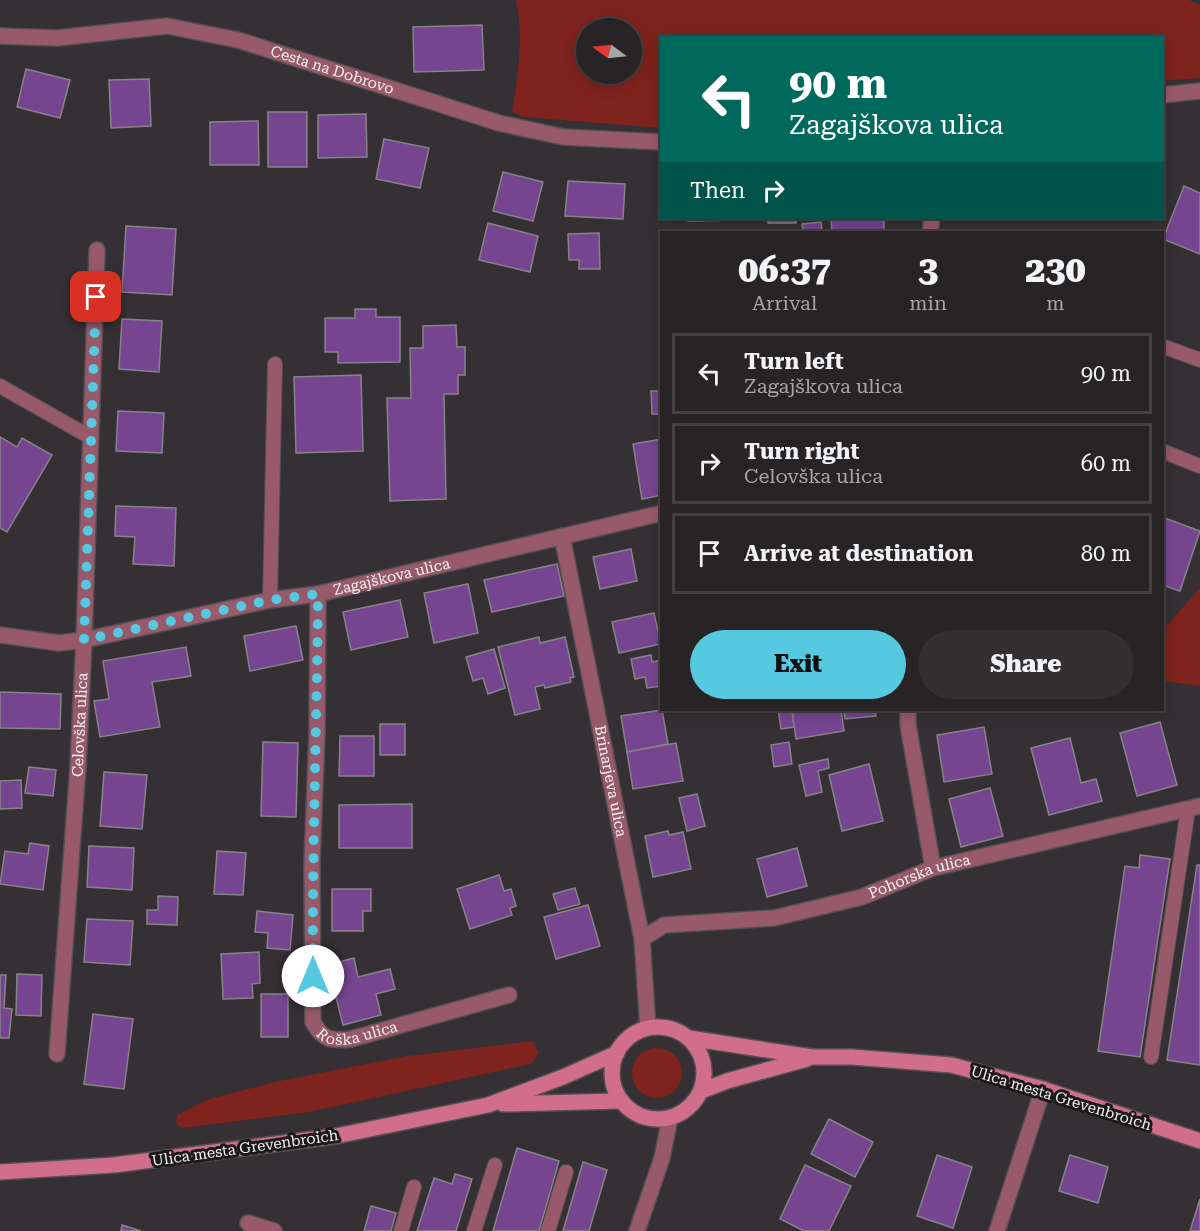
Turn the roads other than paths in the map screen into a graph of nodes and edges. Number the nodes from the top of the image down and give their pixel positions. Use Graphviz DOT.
graph roads {
  1 [pos="0,36"];
  2 [pos="1200,91"];
  3 [pos="1164,94"];
  4 [pos="660,142"];
  5 [pos="97,250"];
  6 [pos="1164,347"];
  7 [pos="1200,360"];
  8 [pos="275,364"];
  9 [pos="0,386"];
  10 [pos="90,437"];
  11 [pos="1164,452"];
  12 [pos="1200,466"];
  13 [pos="660,513"];
  14 [pos="562,536"];
  15 [pos="318,594"];
  16 [pos="270,600"];
  17 [pos="0,635"];
  18 [pos="84,640"];
  19 [pos="908,711"];
  20 [pos="1194,807"];
  21 [pos="933,868"];
  22 [pos="642,939"];
  23 [pos="509,995"];
  24 [pos="648,1028"];
  25 [pos="689,1038"];
  26 [pos="617,1053"];
  27 [pos="57,1054"];
  28 [pos="812,1057"];
  29 [pos="1151,1057"];
  30 [pos="1042,1089"];
  31 [pos="701,1091"];
  32 [pos="621,1101"];
  33 [pos="488,1105"];
  34 [pos="670,1118"];
  35 [pos="1200,1141"];
  36 [pos="495,1165"];
  37 [pos="0,1172"];
  38 [pos="566,1172"];
  39 [pos="414,1187"];
  40 [pos="248,1223"];
  41 [pos="274,1231"];
  42 [pos="401,1231"];
  43 [pos="474,1231"];
  44 [pos="548,1231"];
  45 [pos="637,1231"];
  46 [pos="997,1231"];
  1 -- 4 [label="street, Cesta na Dobrovo"];
  2 -- 3 [label="street"];
  5 -- 10 [label="street, Celovška ulica"];
  6 -- 7 [label="lane"];
  8 -- 16 [label="lane"];
  9 -- 10 [label="lane"];
  10 -- 18 [label="street, Celovška ulica"];
  11 -- 12 [label="lane"];
  13 -- 14 [label="street, Zagajškova ulica"];
  14 -- 15 [label="street, Zagajškova ulica"];
  14 -- 22 [label="street, Brinarjeva ulica"];
  15 -- 16 [label="street, Zagajškova ulica"];
  15 -- 23 [label="street, Roška ulica"];
  16 -- 18 [label="street, Zagajškova ulica"];
  17 -- 18 [label="street, Zagajškova ulica"];
  18 -- 27 [label="street, Celovška ulica"];
  19 -- 21 [label="street"];
  20 -- 21 [label="street, Pohorska ulica"];
  20 -- 29 [label="lane"];
  21 -- 22 [label="street, Pohorska ulica"];
  22 -- 24 [label="street, Brinarjeva ulica"];
  24 -- 25 [label="street"];
  24 -- 26 [label="street"];
  25 -- 28 [label="street"];
  25 -- 31 [label="street"];
  26 -- 32 [label="street"];
  26 -- 33 [label="street"];
  28 -- 30 [label="street, Ulica mesta Grevenbroich"];
  28 -- 31 [label="street"];
  30 -- 35 [label="street, Ulica mesta Grevenbroich"];
  30 -- 46 [label="street"];
  31 -- 34 [label="street"];
  32 -- 33 [label="street"];
  32 -- 34 [label="street"];
  33 -- 37 [label="street, Ulica mesta Grevenbroich"];
  34 -- 45 [label="street"];
  36 -- 43 [label="lane"];
  38 -- 44 [label="lane"];
  39 -- 42 [label="lane"];
  40 -- 41 [label="street"];
}
